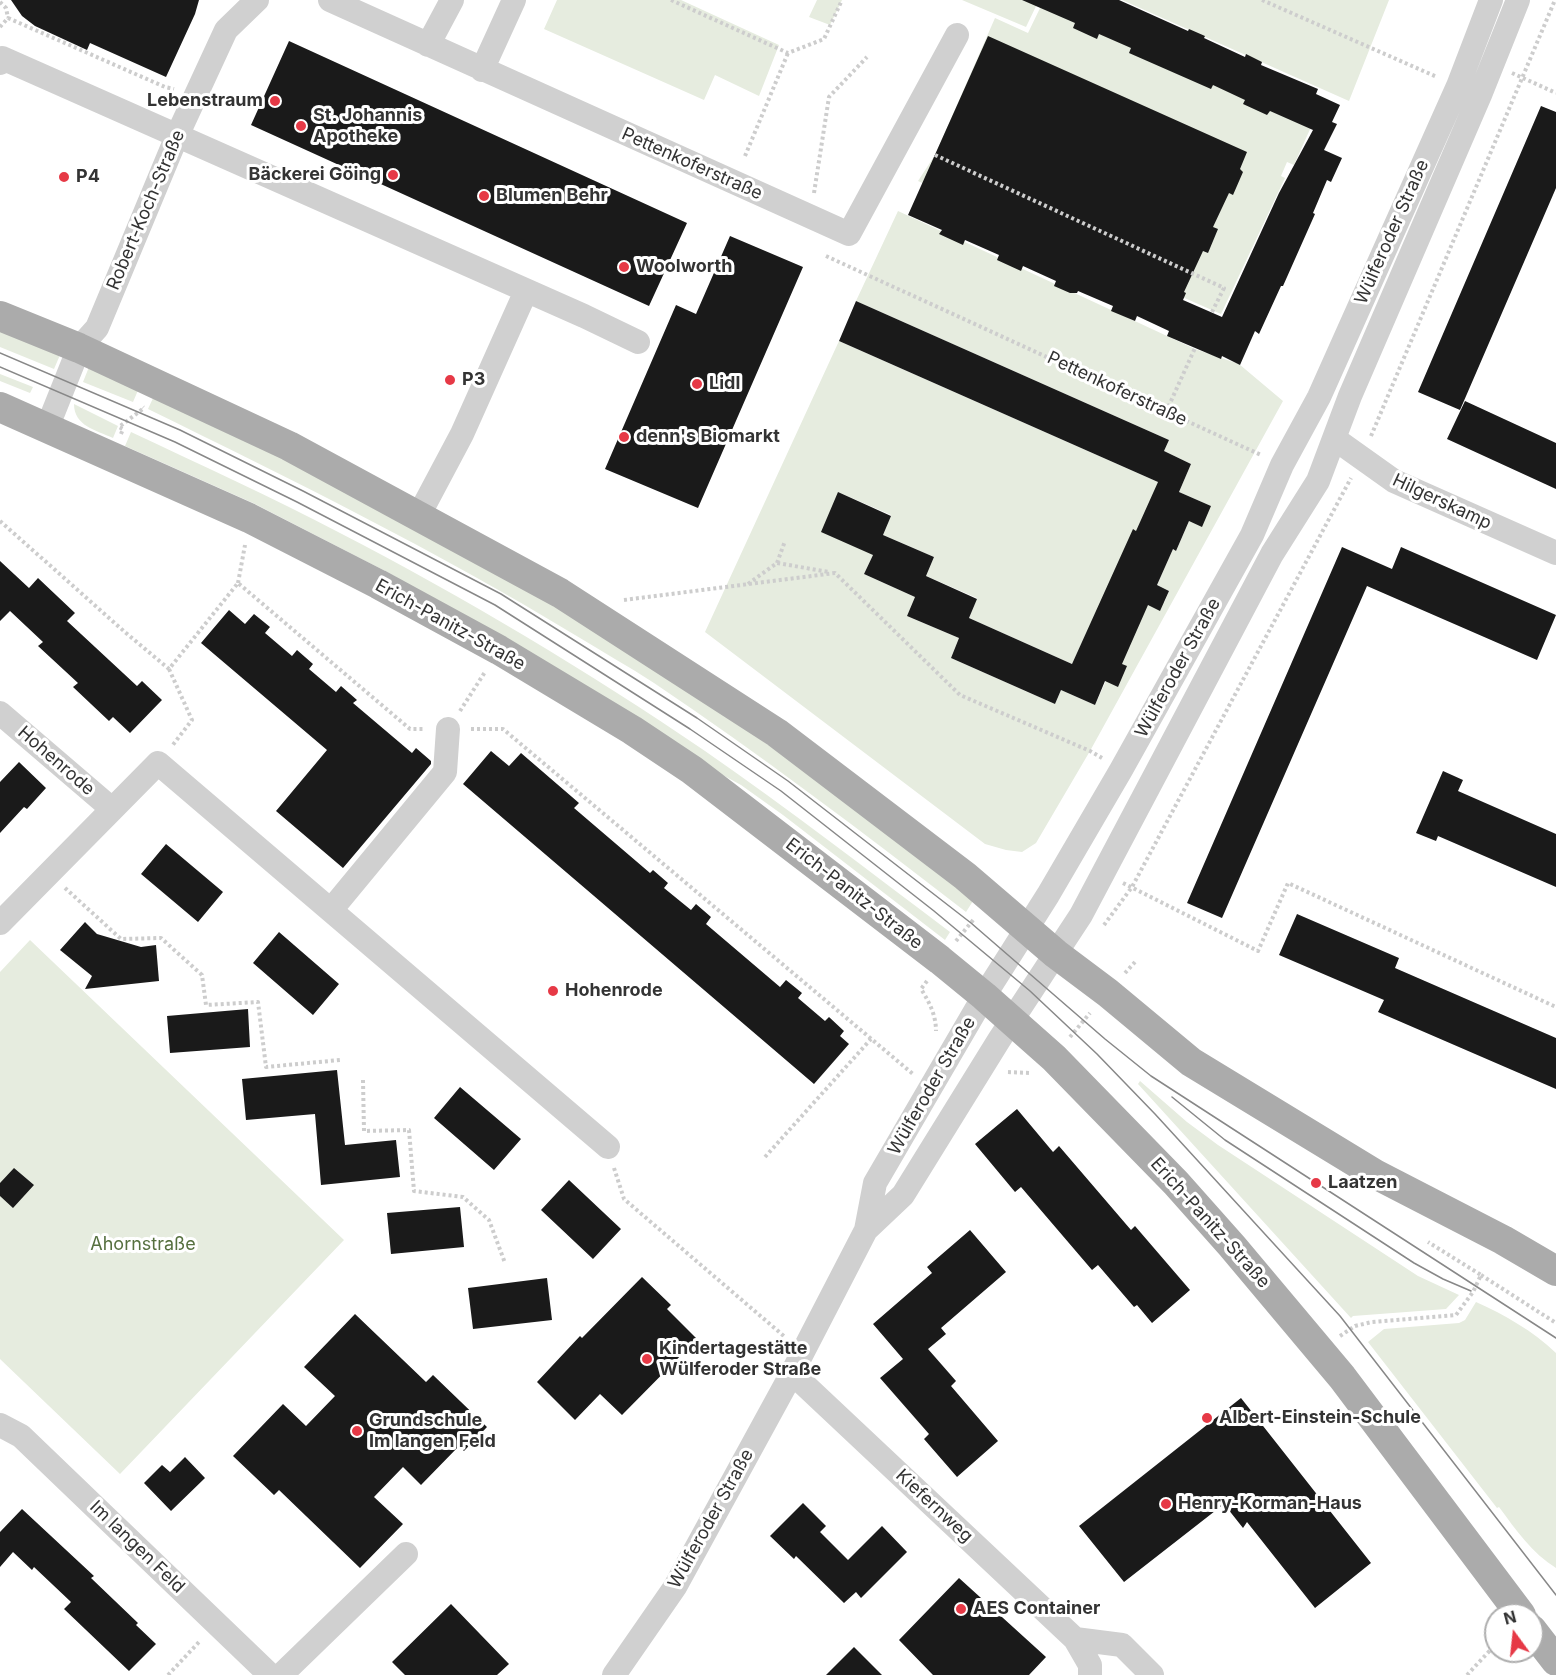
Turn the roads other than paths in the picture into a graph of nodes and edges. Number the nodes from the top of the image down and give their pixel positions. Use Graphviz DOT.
graph roads {
  1 [pos="257,0"];
  2 [pos="330,0"];
  3 [pos="452,0"];
  4 [pos="514,0"];
  5 [pos="1491,0"];
  6 [pos="1518,0"];
  7 [pos="957,35"];
  8 [pos="428,45"];
  9 [pos="0,63"];
  10 [pos="482,70"];
  11 [pos="177,136"];
  12 [pos="526,291"];
  13 [pos="0,316"];
  14 [pos="638,342"];
  15 [pos="79,348"];
  16 [pos="0,407"];
  17 [pos="46,428"];
  18 [pos="1335,439"];
  19 [pos="419,515"];
  20 [pos="1556,552"];
  21 [pos="0,713"];
  22 [pos="448,729"];
  23 [pos="112,809"];
  24 [pos="331,910"];
  25 [pos="0,923"];
  26 [pos="1026,929"];
  27 [pos="1056,954"];
  28 [pos="984,996"];
  29 [pos="1011,1020"];
  30 [pos="608,1147"];
  31 [pos="866,1230"];
  32 [pos="1556,1271"];
  33 [pos="797,1362"];
  34 [pos="0,1425"];
  35 [pos="406,1554"];
  36 [pos="1512,1603"];
  37 [pos="1075,1639"];
  38 [pos="1544,1646"];
  39 [pos="1556,1662"];
  40 [pos="270,1675"];
  41 [pos="281,1675"];
  42 [pos="614,1675"];
  43 [pos="1090,1675"];
  44 [pos="1152,1675"];
  1 -- 11 [label="street, Robert-Koch-Straße"];
  2 -- 8 [label="street, Pettenkoferstraße"];
  3 -- 8 [label="street"];
  4 -- 10 [label="street"];
  5 -- 26 [label="street, Wülferoder Straße"];
  6 -- 18 [label="street, Wülferoder Straße"];
  7 -- 10 [label="street, Pettenkoferstraße"];
  8 -- 10 [label="street, Pettenkoferstraße"];
  9 -- 11 [label="street"];
  11 -- 12 [label="street"];
  11 -- 15 [label="street, Robert-Koch-Straße"];
  12 -- 14 [label="street"];
  12 -- 19 [label="street"];
  13 -- 15 [label="main road"];
  15 -- 17 [label="street, Robert-Koch-Straße"];
  15 -- 19 [label="main road"];
  16 -- 17 [label="main road, Erich-Panitz-Straße"];
  17 -- 28 [label="main road, Erich-Panitz-Straße"];
  18 -- 20 [label="street, Hilgerskamp"];
  18 -- 27 [label="street, Wülferoder Straße"];
  19 -- 26 [label="main road"];
  21 -- 23 [label="street, Hohenrode"];
  22 -- 24 [label="street"];
  23 -- 24 [label="street"];
  23 -- 25 [label="street"];
  24 -- 30 [label="street"];
  26 -- 27 [label="main road"];
  26 -- 28 [label="street, Wülferoder Straße"];
  27 -- 29 [label="street, Wülferoder Straße"];
  27 -- 32 [label="main road"];
  28 -- 29 [label="main road, Erich-Panitz-Straße"];
  28 -- 31 [label="street, Wülferoder Straße"];
  29 -- 31 [label="street, Wülferoder Straße"];
  29 -- 36 [label="main road, Erich-Panitz-Straße"];
  31 -- 33 [label="street, Wülferoder Straße"];
  33 -- 37 [label="street, Kiefernweg"];
  33 -- 42 [label="street, Wülferoder Straße"];
  34 -- 40 [label="street, Im langen Feld"];
  35 -- 41 [label="street"];
  37 -- 43 [label="street, Kiefernweg"];
  37 -- 44 [label="street"];
  38 -- 39 [label="main road"];
}
